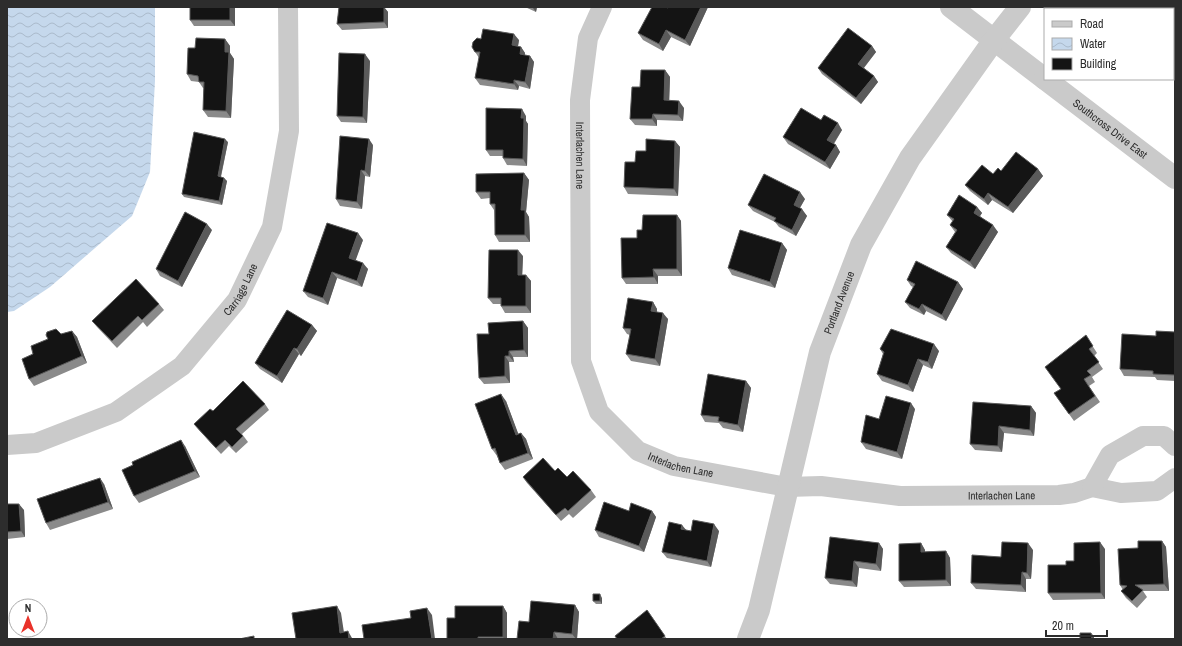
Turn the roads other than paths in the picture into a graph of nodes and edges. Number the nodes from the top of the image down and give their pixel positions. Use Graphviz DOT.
graph roads {
  1 [pos="288,7"];
  2 [pos="602,7"];
  3 [pos="951,7"];
  4 [pos="1020,7"];
  5 [pos="994,40"];
  6 [pos="1044,78"];
  7 [pos="1046,80"];
  8 [pos="1175,178"];
  9 [pos="7,445"];
  10 [pos="1175,446"];
  11 [pos="1175,478"];
  12 [pos="787,487"];
  13 [pos="1092,487"];
  14 [pos="748,639"];
  1 -- 9 [label="street, Carriage Lane"];
  2 -- 12 [label="street, Interlachen Lane"];
  3 -- 5 [label="street, Southcross Drive East"];
  4 -- 5 [label="street, Portland Avenue"];
  5 -- 6 [label="street, Southcross Drive East"];
  5 -- 12 [label="street, Portland Avenue"];
  7 -- 8 [label="street, Southcross Drive East"];
  10 -- 13 [label="street"];
  11 -- 13 [label="street, Interlachen Lane"];
  12 -- 13 [label="street, Interlachen Lane"];
  12 -- 14 [label="street, Portland Avenue"];
}
